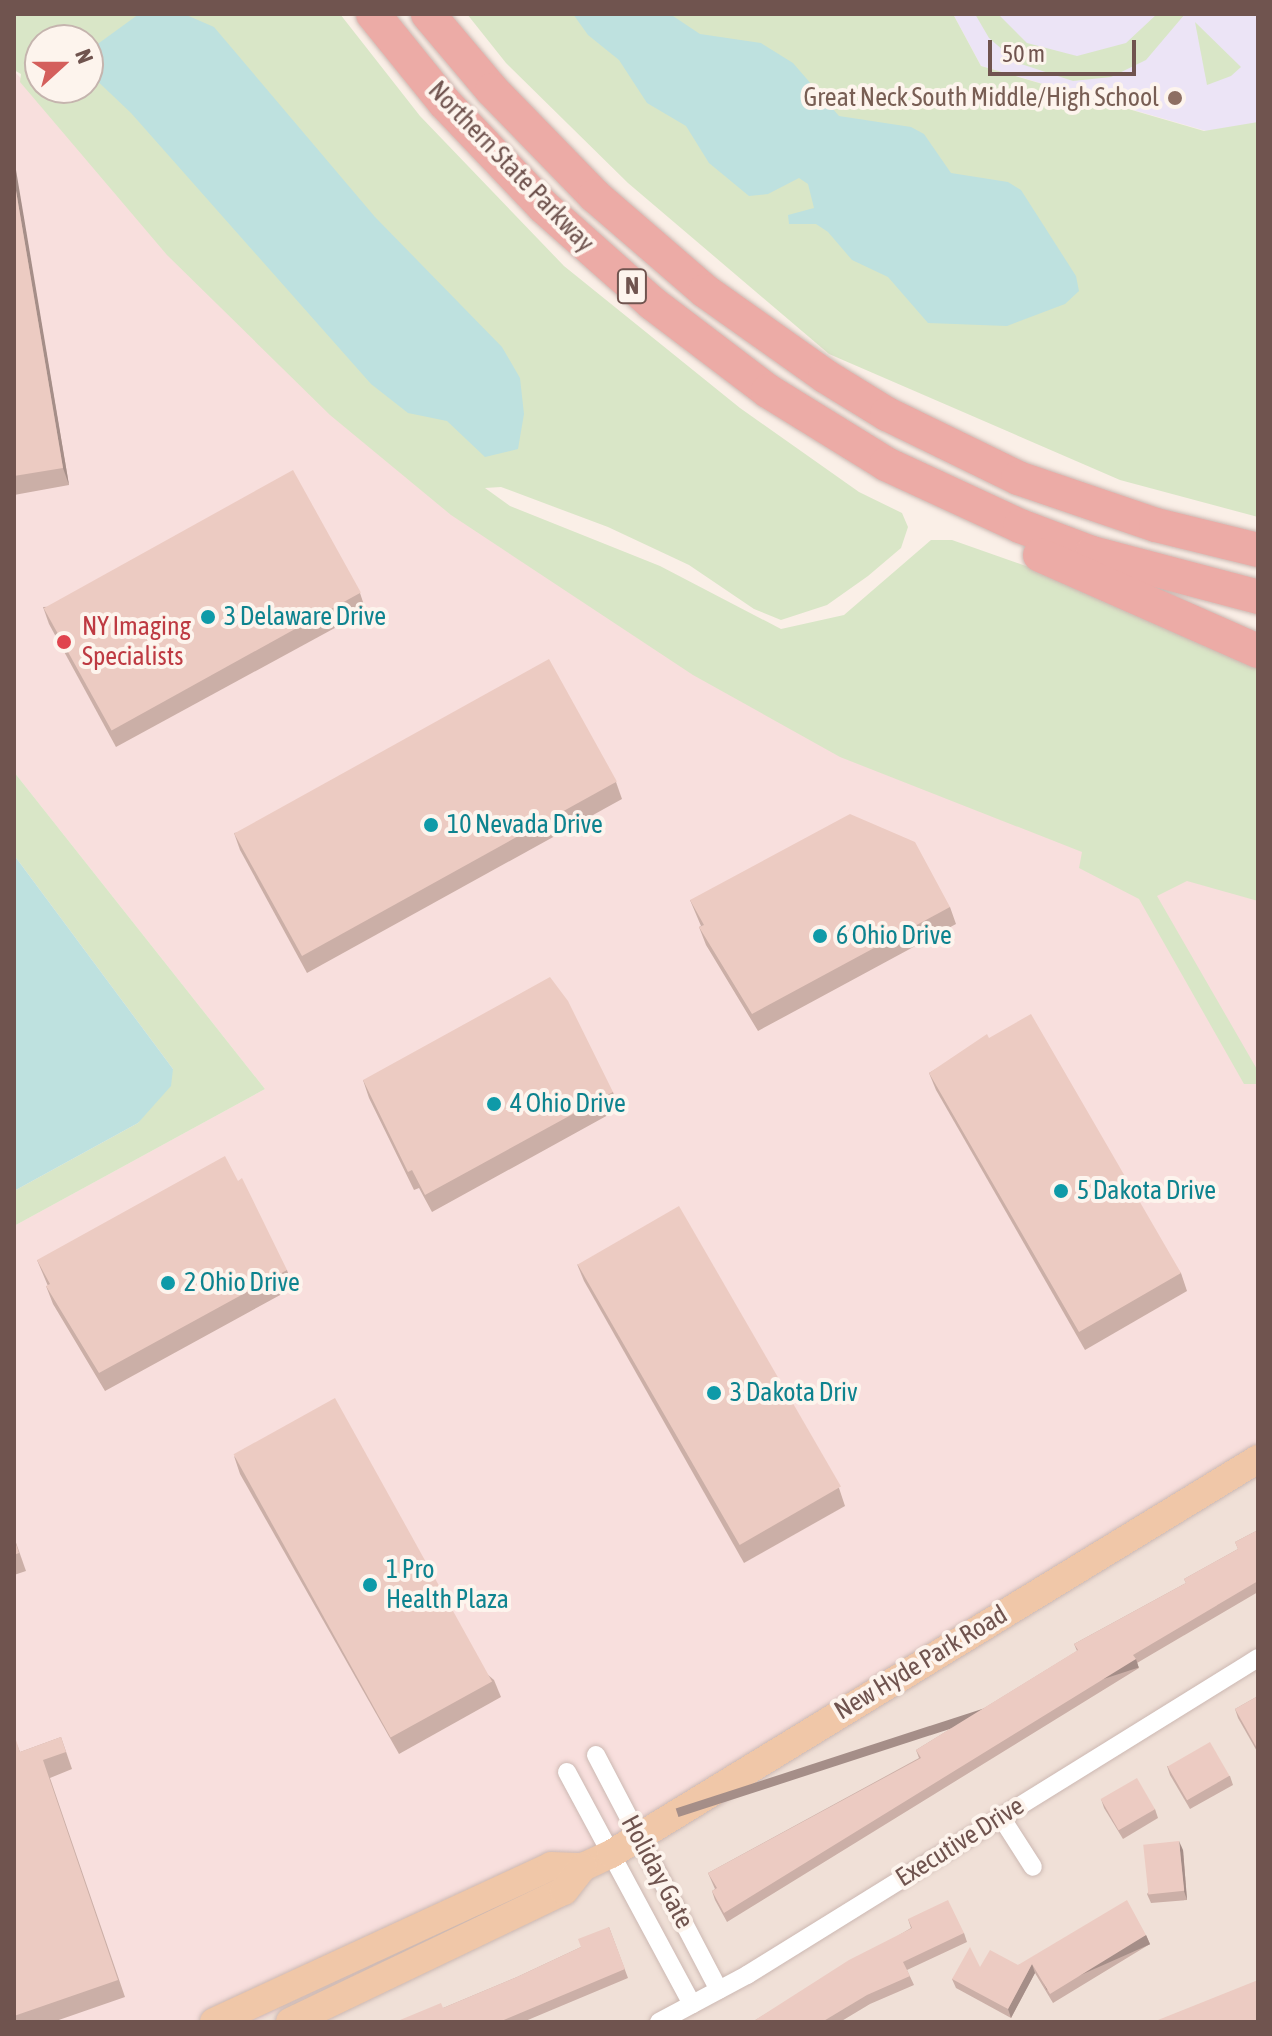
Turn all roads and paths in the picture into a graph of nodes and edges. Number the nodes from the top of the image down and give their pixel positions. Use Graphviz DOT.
graph roads {
  1 [pos="373,14"];
  2 [pos="428,14"];
  3 [pos="945,494"];
  4 [pos="1258,550"];
  5 [pos="1258,597"];
  6 [pos="1258,651"];
  7 [pos="1258,1459"];
  8 [pos="1258,1658"];
  9 [pos="596,1755"];
  10 [pos="567,1772"];
  11 [pos="1001,1817"];
  12 [pos="638,1837"];
  13 [pos="611,1854"];
  14 [pos="583,1867"];
  15 [pos="1033,1867"];
  16 [pos="719,1990"];
  17 [pos="692,2004"];
  18 [pos="214,2022"];
  19 [pos="290,2022"];
  20 [pos="659,2022"];
  1 -- 3 [label="highway, Northern State Parkway / N"];
  2 -- 4 [label="highway, Northern State Parkway / N"];
  3 -- 5 [label="highway, Northern State Parkway / N"];
  3 -- 6 [label="highway"];
  7 -- 12 [label="main road, New Hyde Park Road"];
  8 -- 11 [label="street, Executive Drive"];
  9 -- 12 [label="street, Holiday Gate"];
  10 -- 13 [label="street, Holiday Gate"];
  11 -- 15 [label="street"];
  11 -- 16 [label="street, Executive Drive"];
  12 -- 13 [label="main road, New Hyde Park Road"];
  12 -- 16 [label="street, Holiday Gate"];
  13 -- 14 [label="main road, New Hyde Park Road"];
  13 -- 17 [label="street, Holiday Gate"];
  14 -- 18 [label="main road, New Hyde Park Road"];
  14 -- 19 [label="main road, New Hyde Park Road"];
  16 -- 17 [label="street, Executive Drive"];
  17 -- 20 [label="street, Executive Drive"];
}
